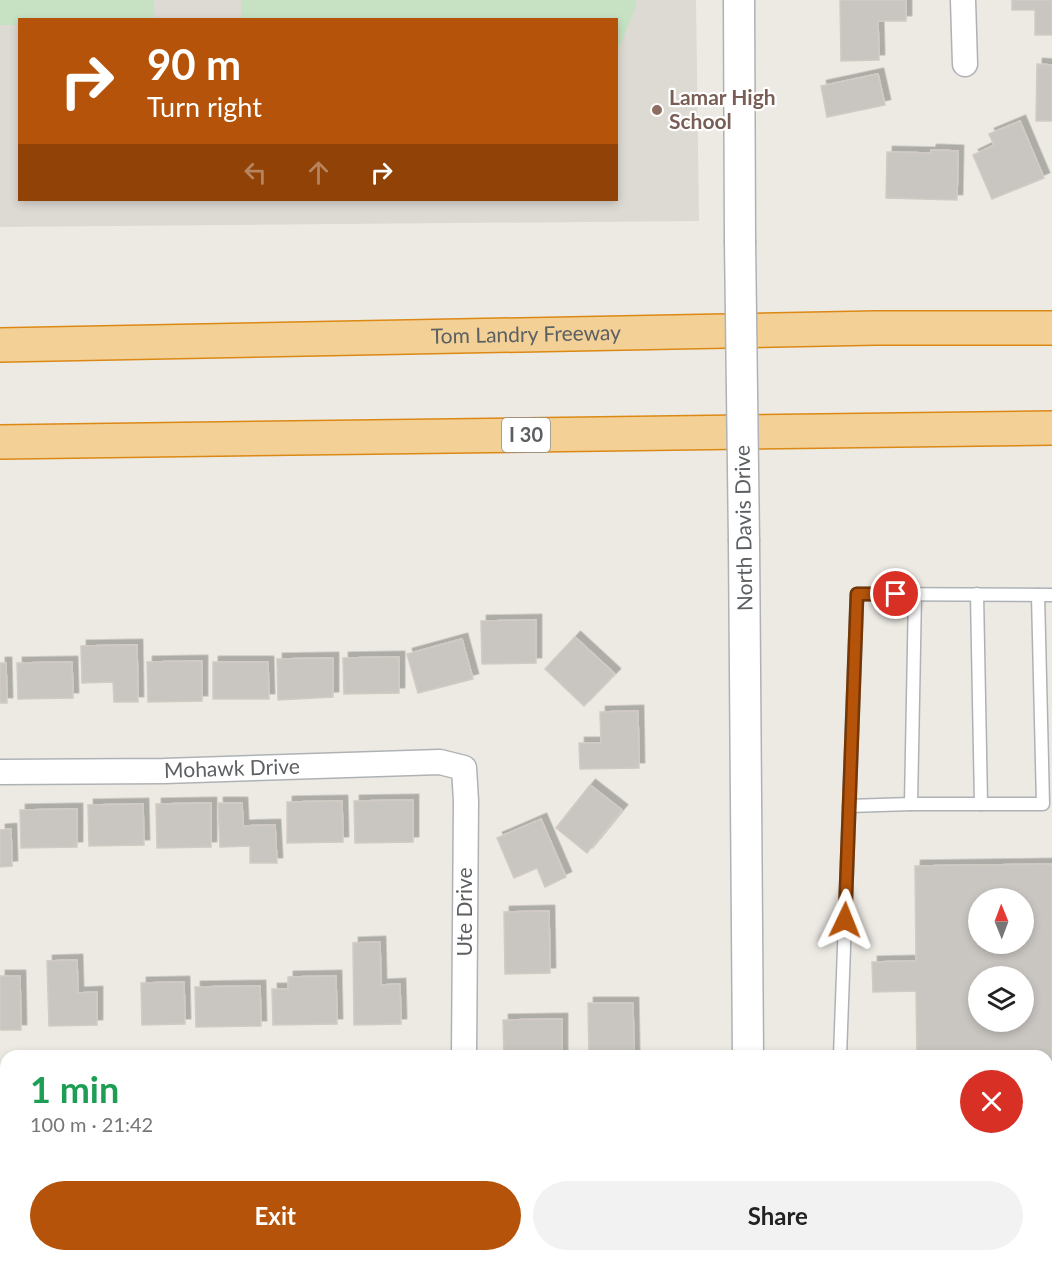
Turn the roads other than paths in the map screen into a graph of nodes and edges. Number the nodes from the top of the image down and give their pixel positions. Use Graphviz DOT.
graph roads {
  1 [pos="739,0"];
  2 [pos="963,0"];
  3 [pos="965,64"];
  4 [pos="1052,318"];
  5 [pos="1052,327"];
  6 [pos="876,328"];
  7 [pos="0,345"];
  8 [pos="1052,428"];
  9 [pos="0,442"];
  10 [pos="915,594"];
  11 [pos="977,594"];
  12 [pos="1038,595"];
  13 [pos="1052,595"];
  14 [pos="464,768"];
  15 [pos="0,772"];
  16 [pos="911,804"];
  17 [pos="981,804"];
  18 [pos="1047,804"];
  19 [pos="849,806"];
  20 [pos="464,1050"];
  21 [pos="748,1050"];
  22 [pos="840,1050"];
  1 -- 21 [label="street, North Davis Drive, bridge"];
  2 -- 3 [label="street"];
  4 -- 6 [label="highway"];
  5 -- 6 [label="highway, Tom Landry Freeway"];
  6 -- 7 [label="highway, Tom Landry Freeway"];
  8 -- 9 [label="highway, I 30"];
  10 -- 11 [label="lane"];
  10 -- 16 [label="lane"];
  10 -- 19 [label="lane"];
  11 -- 12 [label="lane"];
  11 -- 17 [label="lane"];
  12 -- 13 [label="lane"];
  12 -- 18 [label="lane"];
  14 -- 15 [label="street, Mohawk Drive"];
  14 -- 20 [label="street, Ute Drive"];
  16 -- 17 [label="lane"];
  16 -- 19 [label="lane"];
  17 -- 18 [label="lane"];
  19 -- 22 [label="lane"];
}
